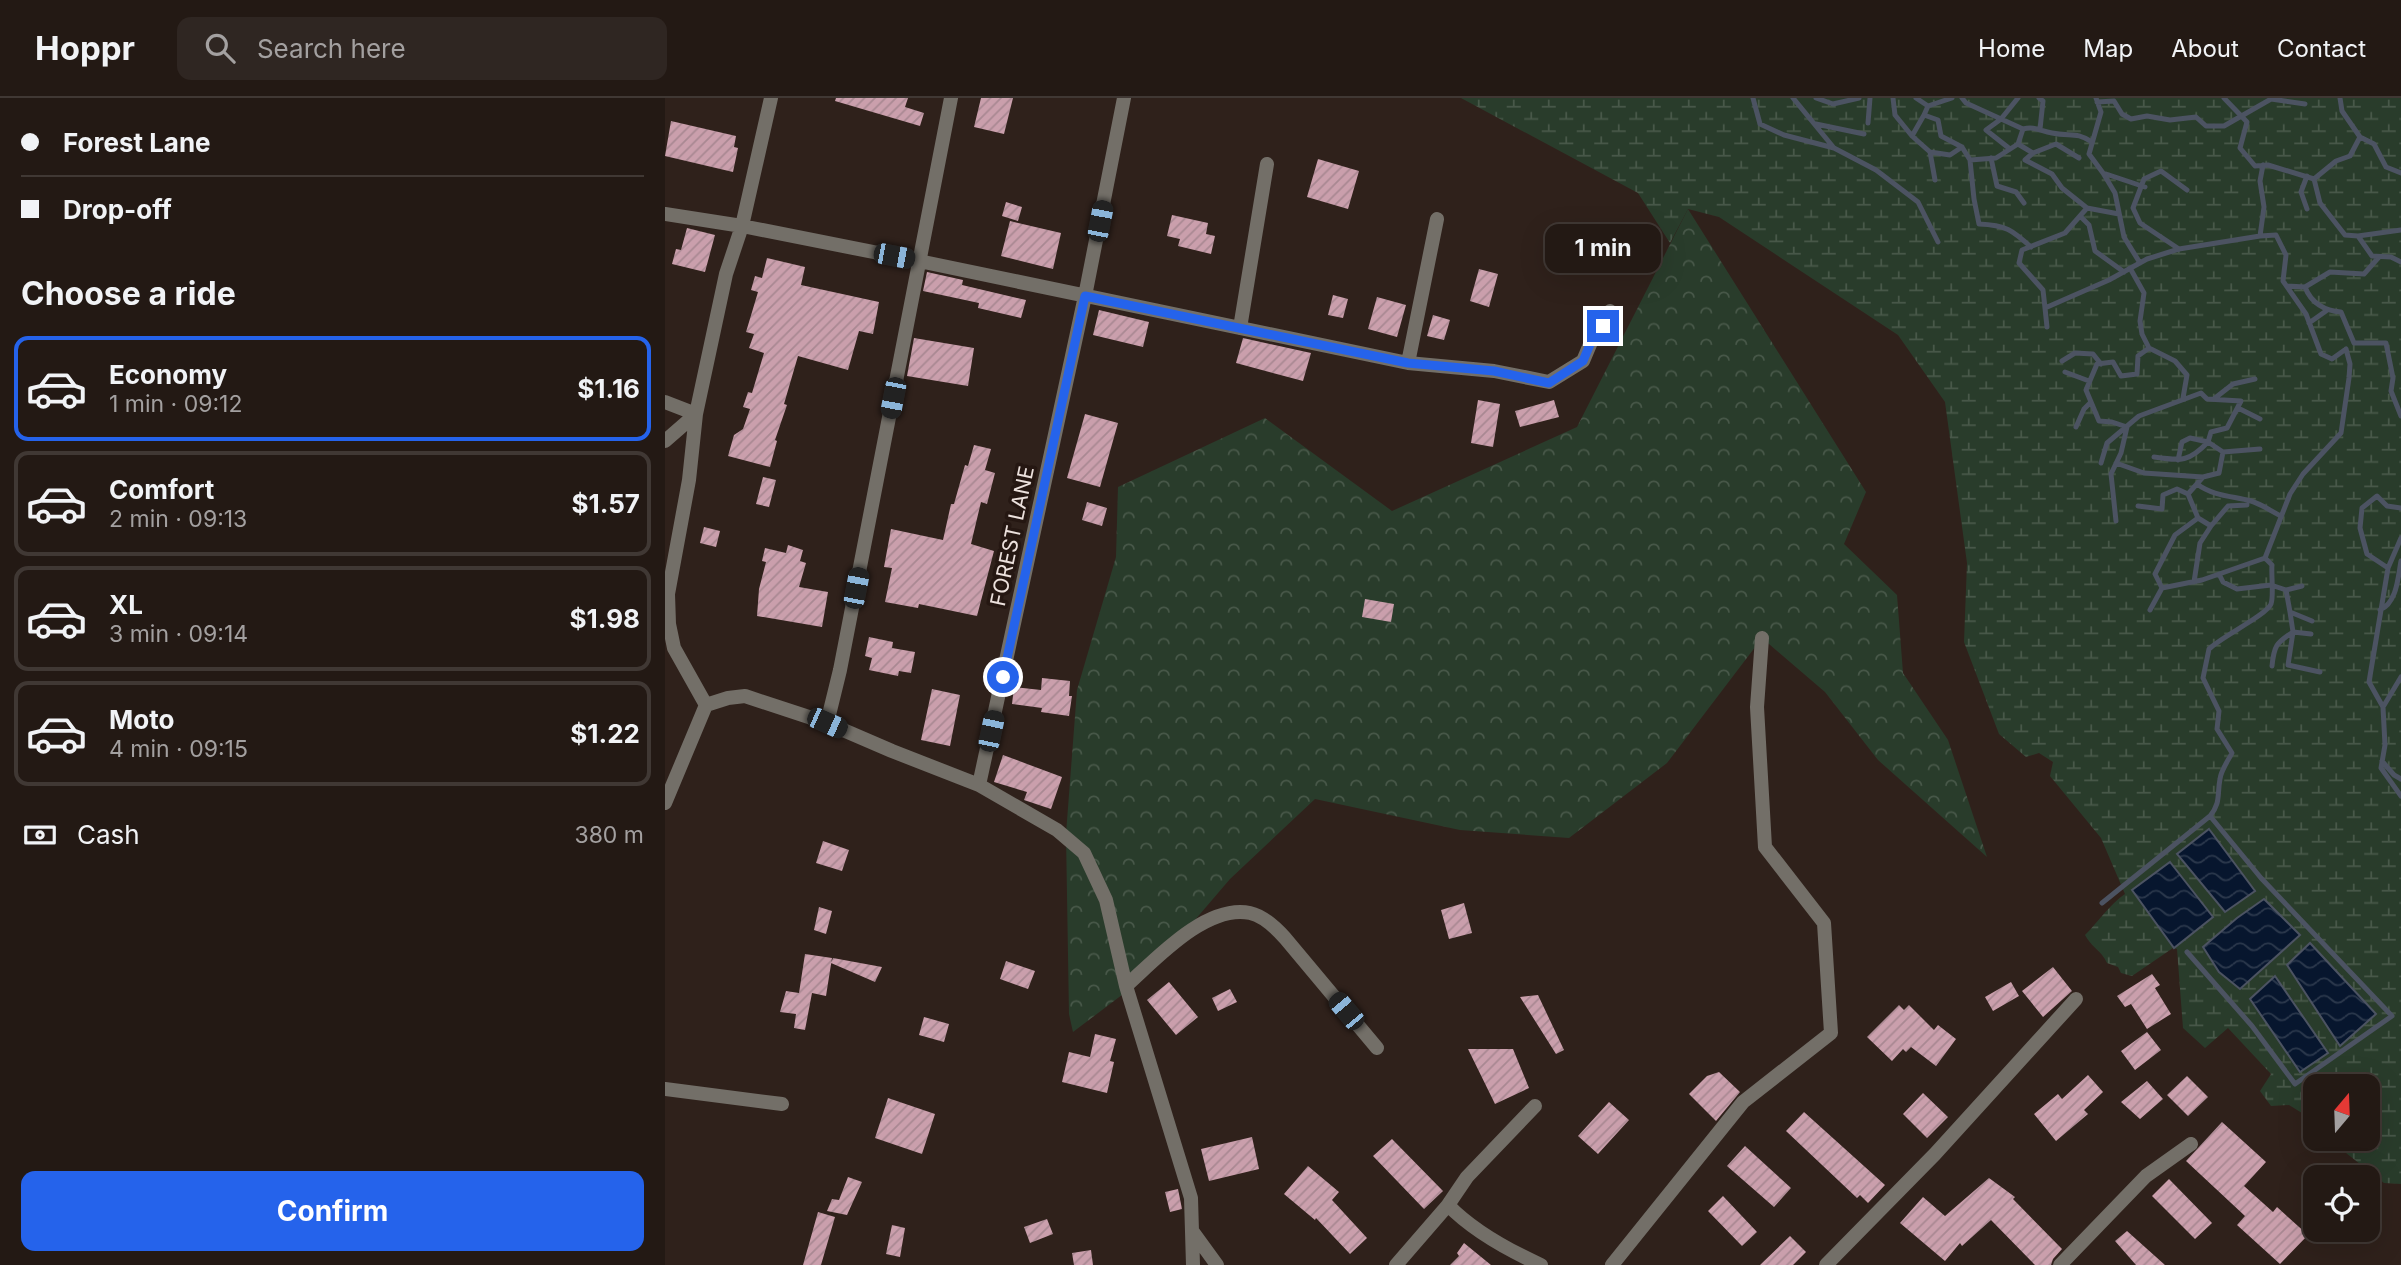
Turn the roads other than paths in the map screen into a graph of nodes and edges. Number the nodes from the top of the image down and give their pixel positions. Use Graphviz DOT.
graph roads {
  1 [pos="771,98"];
  2 [pos="951,98"];
  3 [pos="1124,98"];
  4 [pos="1267,164"];
  5 [pos="665,214"];
  6 [pos="1437,219"];
  7 [pos="742,226"];
  8 [pos="919,261"];
  9 [pos="1085,296"];
  10 [pos="1610,311"];
  11 [pos="1240,328"];
  12 [pos="1408,363"];
  13 [pos="665,402"];
  14 [pos="696,414"];
  15 [pos="665,441"];
  16 [pos="1762,638"];
  17 [pos="706,705"];
  18 [pos="827,723"];
  19 [pos="979,785"];
  20 [pos="665,803"];
  21 [pos="1126,986"];
  22 [pos="2076,999"];
  23 [pos="1377,1048"];
  24 [pos="665,1089"];
  25 [pos="782,1104"];
  26 [pos="1535,1107"];
  27 [pos="2191,1144"];
  28 [pos="1448,1205"];
  29 [pos="1193,1230"];
  30 [pos="1193,1265"];
  31 [pos="1217,1265"];
  32 [pos="1396,1265"];
  33 [pos="1541,1265"];
  34 [pos="1612,1265"];
  35 [pos="1826,1265"];
  36 [pos="2060,1265"];
  1 -- 7 [label="street"];
  2 -- 8 [label="street"];
  3 -- 9 [label="street, FOREST LANE"];
  4 -- 11 [label="street"];
  5 -- 7 [label="street"];
  6 -- 12 [label="street"];
  7 -- 8 [label="street"];
  7 -- 14 [label="street"];
  8 -- 9 [label="street"];
  8 -- 18 [label="street"];
  9 -- 11 [label="street"];
  9 -- 19 [label="street, FOREST LANE"];
  10 -- 12 [label="street"];
  11 -- 12 [label="street"];
  13 -- 14 [label="street"];
  14 -- 15 [label="street"];
  14 -- 17 [label="street"];
  16 -- 34 [label="street"];
  17 -- 18 [label="street"];
  17 -- 20 [label="street"];
  18 -- 19 [label="street"];
  19 -- 21 [label="street"];
  21 -- 23 [label="street"];
  21 -- 29 [label="street"];
  22 -- 35 [label="street"];
  24 -- 25 [label="street"];
  26 -- 28 [label="street"];
  27 -- 36 [label="street"];
  28 -- 32 [label="street"];
  28 -- 33 [label="street"];
  29 -- 30 [label="street"];
  29 -- 31 [label="street"];
}
